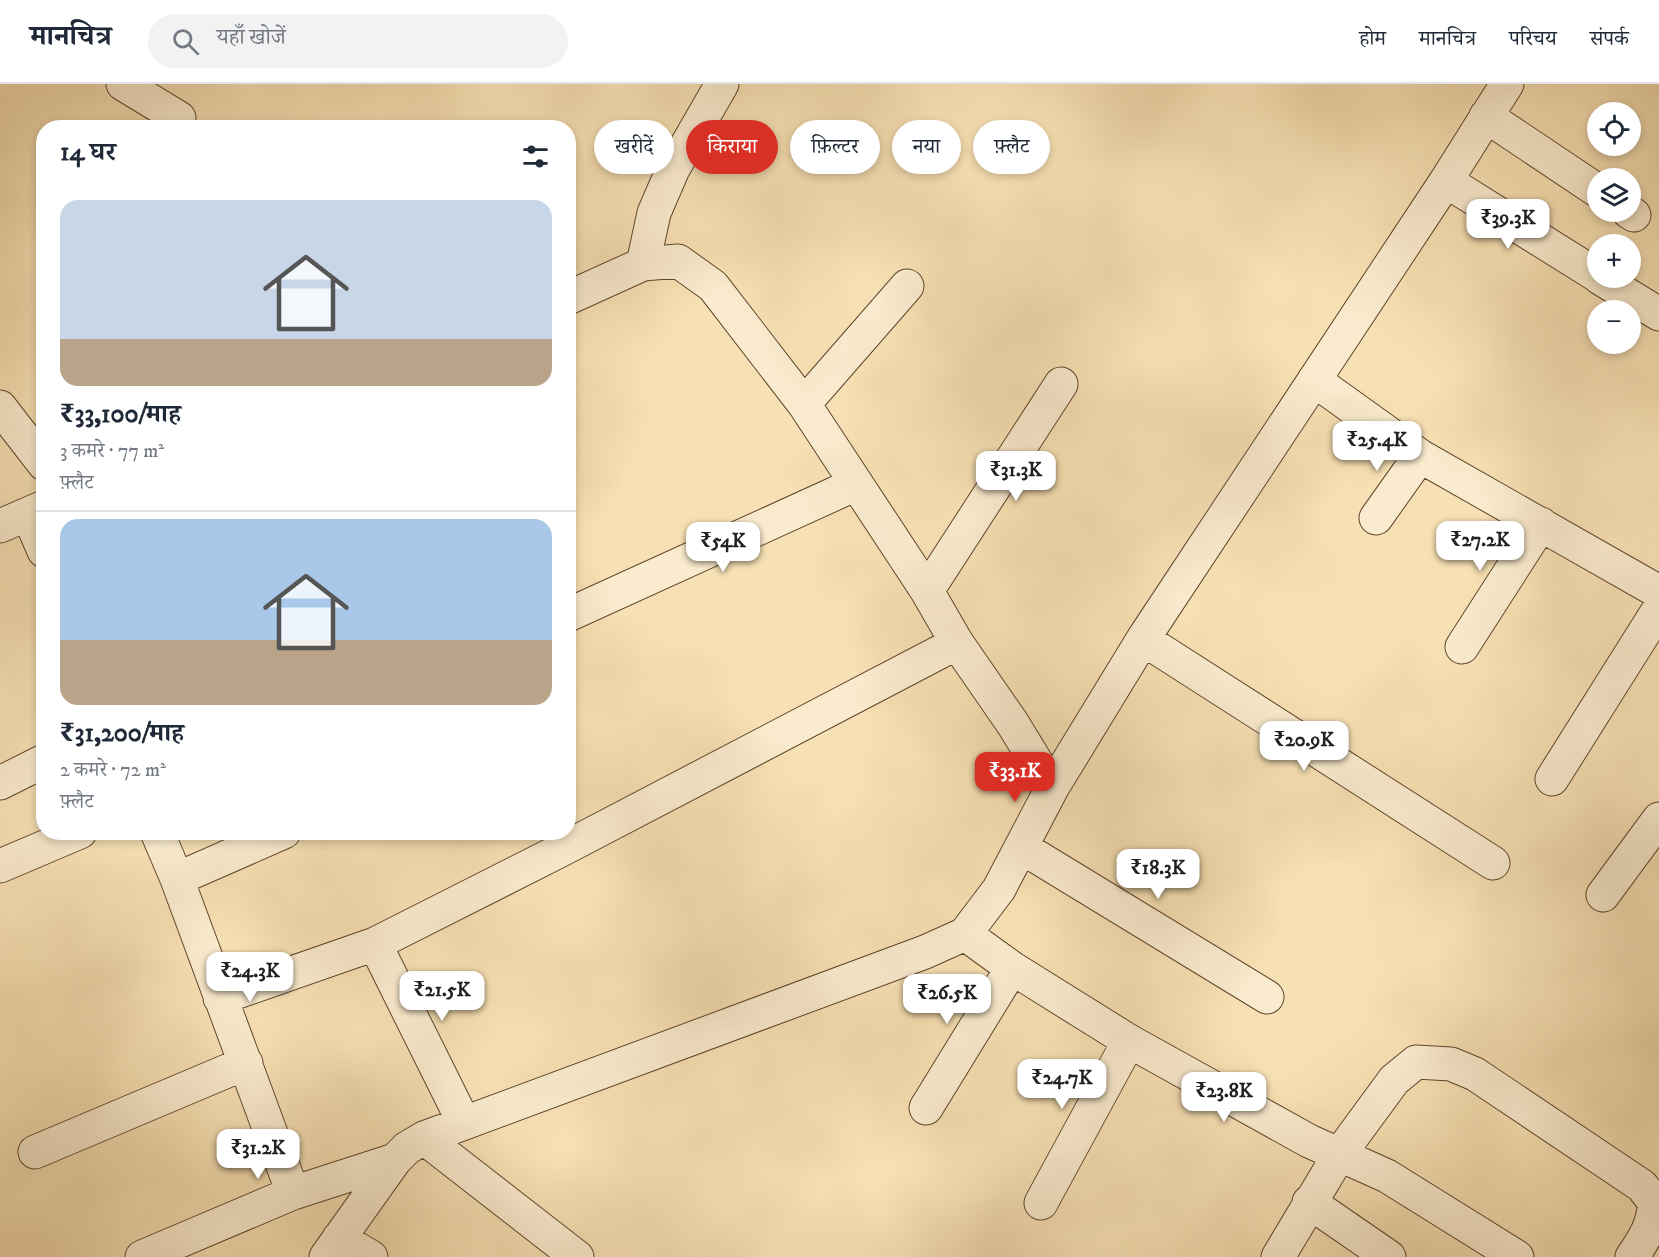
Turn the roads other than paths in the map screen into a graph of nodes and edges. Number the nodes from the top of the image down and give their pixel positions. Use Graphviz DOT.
graph roads {
  1 [pos="123,84"];
  2 [pos="722,84"];
  3 [pos="1507,84"];
  4 [pos="1486,116"];
  5 [pos="179,118"];
  6 [pos="1446,181"];
  7 [pos="1587,184"];
  8 [pos="643,264"];
  9 [pos="1587,269"];
  10 [pos="907,286"];
  11 [pos="1617,288"];
  12 [pos="576,294"];
  13 [pos="1659,314"];
  14 [pos="1314,380"];
  15 [pos="1061,384"];
  16 [pos="804,404"];
  17 [pos="0,407"];
  18 [pos="36,454"];
  19 [pos="1420,456"];
  20 [pos="856,484"];
  21 [pos="24,516"];
  22 [pos="1376,518"];
  23 [pos="1541,524"];
  24 [pos="36,537"];
  25 [pos="927,591"];
  26 [pos="1659,592"];
  27 [pos="1659,609"];
  28 [pos="576,611"];
  29 [pos="1143,639"];
  30 [pos="957,643"];
  31 [pos="1462,647"];
  32 [pos="36,765"];
  33 [pos="1552,779"];
  34 [pos="0,783"];
  35 [pos="1052,788"];
  36 [pos="1659,819"];
  37 [pos="576,833"];
  38 [pos="61,840"];
  39 [pos="160,840"];
  40 [pos="266,840"];
  41 [pos="559,841"];
  42 [pos="1021,847"];
  43 [pos="1493,863"];
  44 [pos="0,866"];
  45 [pos="177,879"];
  46 [pos="1603,895"];
  47 [pos="965,934"];
  48 [pos="375,944"];
  49 [pos="1012,968"];
  50 [pos="1268,997"];
  51 [pos="220,998"];
  52 [pos="1129,1041"];
  53 [pos="246,1063"];
  54 [pos="926,1108"];
  55 [pos="464,1123"];
  56 [pos="423,1138"];
  57 [pos="35,1152"];
  58 [pos="1339,1155"];
  59 [pos="395,1160"];
  60 [pos="293,1193"];
  61 [pos="1309,1202"];
  62 [pos="1041,1203"];
  63 [pos="333,1247"];
  64 [pos="142,1257"];
  65 [pos="371,1257"];
  66 [pos="577,1257"];
  67 [pos="1278,1257"];
  68 [pos="1389,1257"];
  69 [pos="1517,1257"];
  70 [pos="1632,1257"];
  1 -- 5 [label="street"];
  2 -- 8 [label="street"];
  3 -- 4 [label="street"];
  4 -- 6 [label="street"];
  4 -- 7 [label="street"];
  6 -- 9 [label="street"];
  6 -- 14 [label="street"];
  8 -- 12 [label="street"];
  8 -- 16 [label="street"];
  10 -- 16 [label="street"];
  11 -- 13 [label="street"];
  14 -- 19 [label="street"];
  14 -- 29 [label="street"];
  15 -- 25 [label="street"];
  16 -- 20 [label="street"];
  17 -- 18 [label="street"];
  19 -- 22 [label="street"];
  19 -- 23 [label="street"];
  20 -- 25 [label="street"];
  20 -- 28 [label="street"];
  21 -- 24 [label="street"];
  23 -- 26 [label="street"];
  23 -- 31 [label="street"];
  25 -- 30 [label="street"];
  27 -- 33 [label="street"];
  29 -- 35 [label="street"];
  29 -- 43 [label="street"];
  30 -- 35 [label="street"];
  30 -- 37 [label="street"];
  32 -- 34 [label="street"];
  35 -- 42 [label="street"];
  36 -- 46 [label="street"];
  38 -- 44 [label="street"];
  39 -- 45 [label="street"];
  40 -- 45 [label="street"];
  41 -- 48 [label="street"];
  42 -- 47 [label="street"];
  42 -- 50 [label="street"];
  45 -- 51 [label="street"];
  47 -- 49 [label="street"];
  47 -- 55 [label="street"];
  48 -- 51 [label="street"];
  48 -- 55 [label="street"];
  49 -- 52 [label="street"];
  49 -- 54 [label="street"];
  51 -- 53 [label="street"];
  52 -- 58 [label="street"];
  52 -- 62 [label="street"];
  53 -- 57 [label="street"];
  53 -- 60 [label="street"];
  55 -- 56 [label="street"];
  56 -- 59 [label="street"];
  56 -- 66 [label="street"];
  58 -- 61 [label="street"];
  58 -- 69 [label="street"];
  58 -- 70 [label="street"];
  59 -- 60 [label="street"];
  59 -- 63 [label="street"];
  60 -- 64 [label="street"];
  61 -- 67 [label="street"];
  61 -- 68 [label="street"];
  63 -- 65 [label="street"];
}
